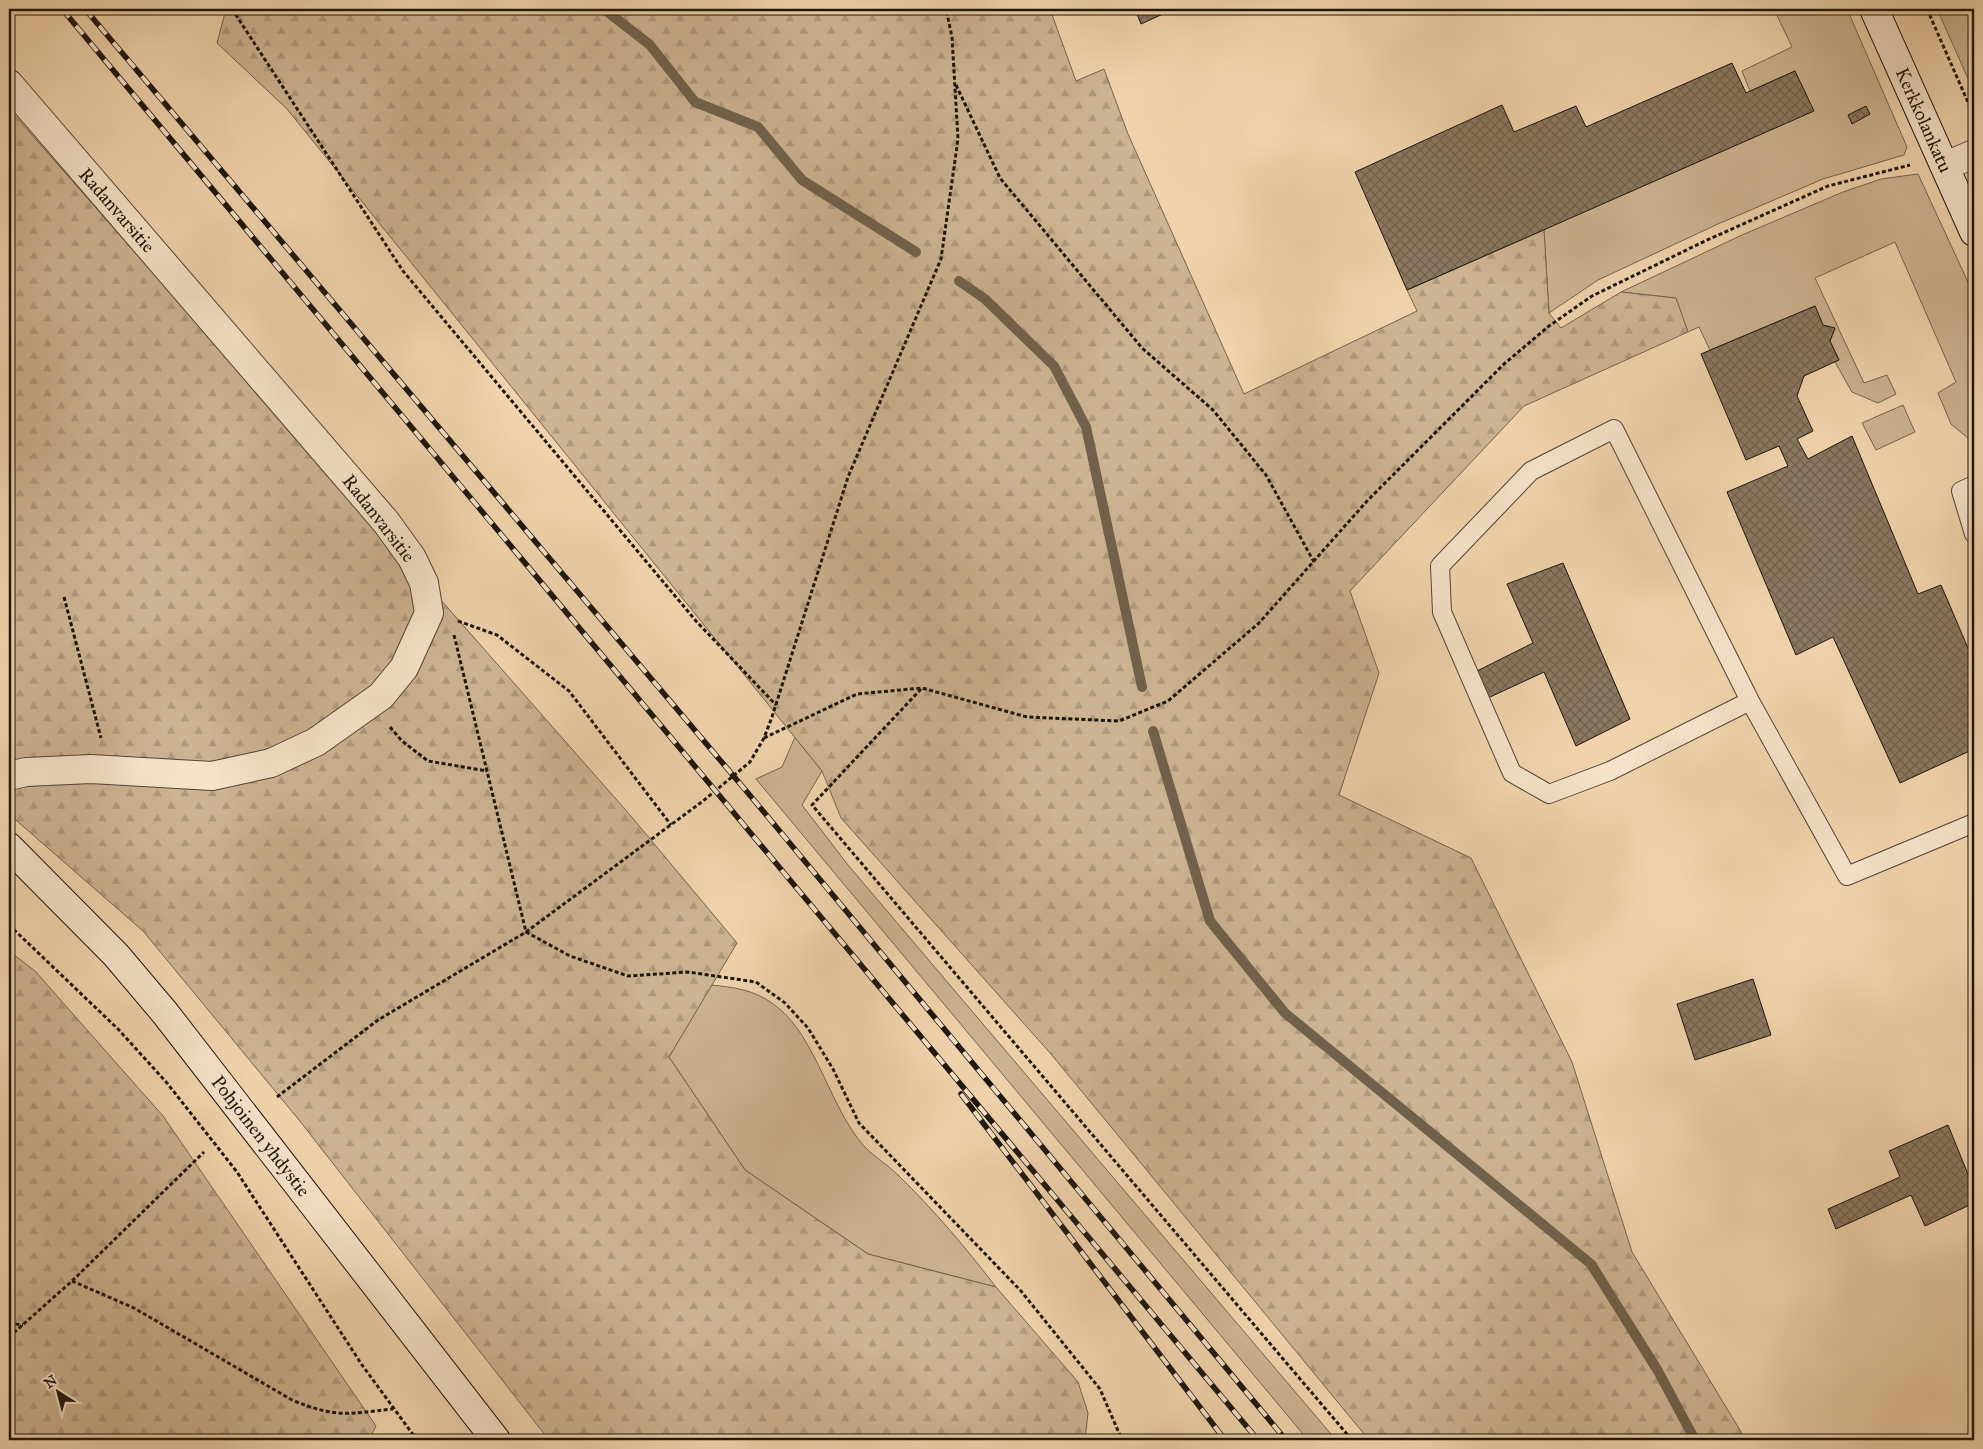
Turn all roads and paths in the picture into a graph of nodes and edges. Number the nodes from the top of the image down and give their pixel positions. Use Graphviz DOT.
graph roads {
  1 [pos="232,9"];
  2 [pos="946,9"];
  3 [pos="1874,9"];
  4 [pos="1927,9"];
  5 [pos="954,82"];
  6 [pos="9,84"];
  7 [pos="1974,116"];
  8 [pos="1974,154"];
  9 [pos="1945,166"];
  10 [pos="1896,167"];
  11 [pos="1974,232"];
  12 [pos="1974,485"];
  13 [pos="1974,534"];
  14 [pos="1314,562"];
  15 [pos="64,598"];
  16 [pos="440,616"];
  17 [pos="922,688"];
  18 [pos="1750,701"];
  19 [pos="371,703"];
  20 [pos="776,705"];
  21 [pos="764,738"];
  22 [pos="110,770"];
  23 [pos="487,771"];
  24 [pos="9,776"];
  25 [pos="1974,823"];
  26 [pos="671,825"];
  27 [pos="9,847"];
  28 [pos="9,925"];
  29 [pos="526,932"];
  30 [pos="277,1096"];
  31 [pos="204,1152"];
  32 [pos="72,1281"];
  33 [pos="9,1322"];
  34 [pos="23,1325"];
  35 [pos="9,1337"];
  36 [pos="394,1409"];
  37 [pos="417,1440"];
  38 [pos="496,1440"];
  39 [pos="1122,1440"];
  40 [pos="1352,1440"];
  1 -- 20 [label="path"];
  2 -- 5 [label="path"];
  3 -- 9 [label="street, Kerkkolankatu"];
  4 -- 7 [label="path"];
  5 -- 14 [label="path"];
  5 -- 20 [label="path"];
  6 -- 16 [label="street, Radanvarsitie"];
  8 -- 9 [label="street"];
  9 -- 11 [label="street, Kerkkolankatu"];
  10 -- 14 [label="path"];
  12 -- 13 [label="lane"];
  14 -- 17 [label="path"];
  15 -- 22 [label="path"];
  16 -- 19 [label="street"];
  16 -- 23 [label="path"];
  16 -- 26 [label="path"];
  17 -- 21 [label="path"];
  17 -- 40 [label="path"];
  18 -- 18 [label="lane"];
  18 -- 25 [label="lane"];
  19 -- 22 [label="street"];
  19 -- 23 [label="path"];
  20 -- 21 [label="path"];
  21 -- 26 [label="path"];
  22 -- 24 [label="street"];
  23 -- 29 [label="path"];
  26 -- 29 [label="path"];
  27 -- 38 [label="street, Pohjoinen yhdystie"];
  28 -- 36 [label="path"];
  29 -- 30 [label="path"];
  29 -- 39 [label="path"];
  31 -- 32 [label="path"];
  32 -- 34 [label="path"];
  32 -- 36 [label="path"];
  33 -- 34 [label="path"];
  34 -- 35 [label="path"];
  36 -- 37 [label="path"];
}
